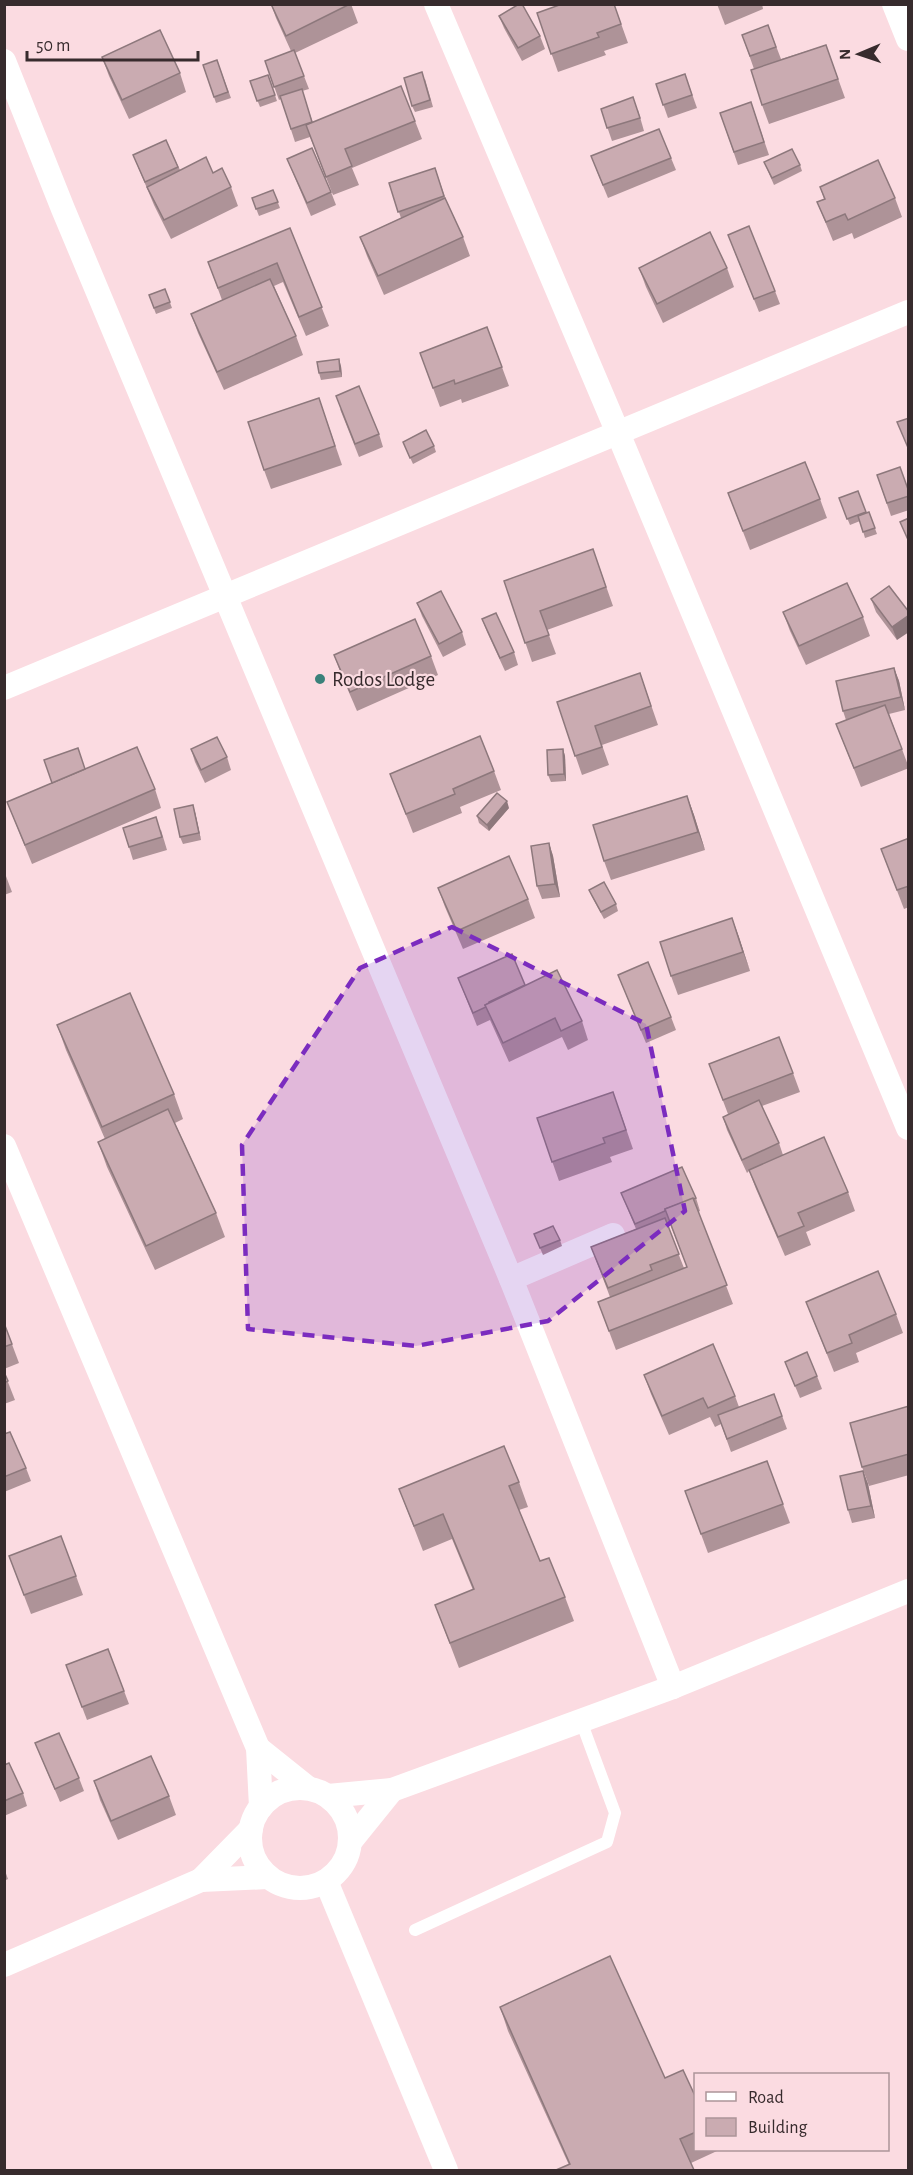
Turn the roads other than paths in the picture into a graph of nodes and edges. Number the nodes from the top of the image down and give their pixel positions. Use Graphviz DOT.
graph roads {
  1 [pos="435,4"];
  2 [pos="894,4"];
  3 [pos="909,39"];
  4 [pos="4,61"];
  5 [pos="909,312"];
  6 [pos="618,433"];
  7 [pos="225,594"];
  8 [pos="4,688"];
  9 [pos="909,1128"];
  10 [pos="4,1146"];
  11 [pos="613,1235"];
  12 [pos="511,1279"];
  13 [pos="909,1591"];
  14 [pos="673,1687"];
  15 [pos="581,1721"];
  16 [pos="258,1748"];
  17 [pos="392,1790"];
  18 [pos="318,1792"];
  19 [pos="261,1807"];
  20 [pos="251,1829"];
  21 [pos="350,1842"];
  22 [pos="268,1876"];
  23 [pos="201,1880"];
  24 [pos="326,1881"];
  25 [pos="415,1930"];
  26 [pos="4,1965"];
  27 [pos="446,2170"];
  1 -- 6 [label="street"];
  2 -- 3 [label="street"];
  4 -- 7 [label="street"];
  5 -- 6 [label="street"];
  6 -- 7 [label="street"];
  6 -- 9 [label="street"];
  7 -- 8 [label="street"];
  7 -- 12 [label="street"];
  10 -- 16 [label="street"];
  11 -- 12 [label="street"];
  12 -- 14 [label="street"];
  13 -- 14 [label="street"];
  14 -- 15 [label="street"];
  15 -- 17 [label="street"];
  15 -- 25 [label="lane"];
  16 -- 18 [label="street"];
  16 -- 19 [label="street"];
  17 -- 18 [label="street"];
  17 -- 21 [label="street"];
  18 -- 19 [label="street"];
  18 -- 21 [label="street"];
  19 -- 20 [label="street"];
  20 -- 22 [label="street"];
  20 -- 23 [label="street"];
  21 -- 24 [label="street"];
  22 -- 23 [label="street"];
  22 -- 24 [label="street"];
  23 -- 26 [label="street"];
  24 -- 27 [label="street"];
}
